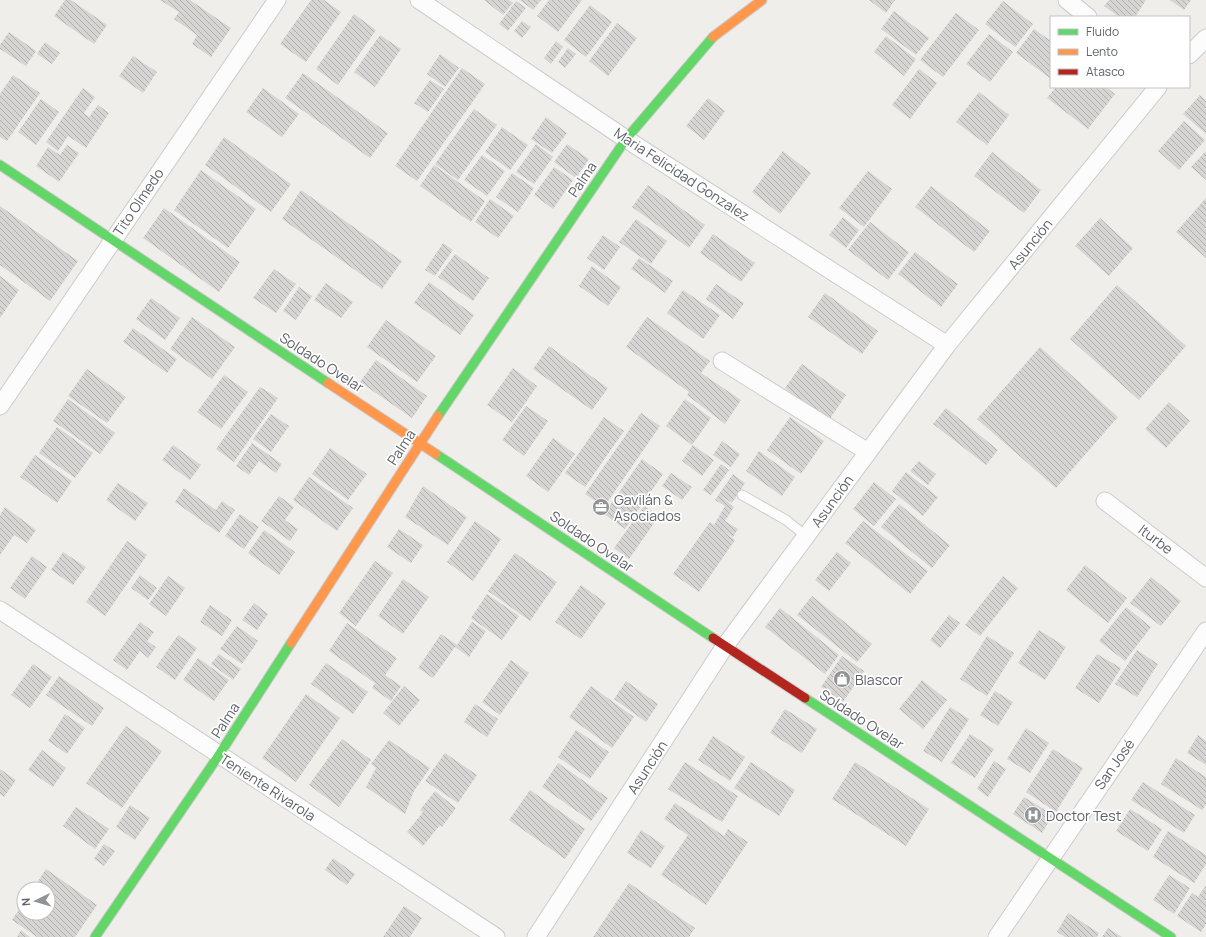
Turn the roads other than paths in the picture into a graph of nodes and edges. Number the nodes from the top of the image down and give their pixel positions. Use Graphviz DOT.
graph roads {
  1 [pos="277,0"];
  2 [pos="419,0"];
  3 [pos="762,0"];
  4 [pos="1067,0"];
  5 [pos="1087,16"];
  6 [pos="1206,38"];
  7 [pos="1190,54"];
  8 [pos="1157,88"];
  9 [pos="626,139"];
  10 [pos="0,165"];
  11 [pos="112,240"];
  12 [pos="947,345"];
  13 [pos="722,360"];
  14 [pos="0,406"];
  15 [pos="420,443"];
  16 [pos="868,452"];
  17 [pos="742,495"];
  18 [pos="1105,501"];
  19 [pos="806,536"];
  20 [pos="1206,578"];
  21 [pos="0,610"];
  22 [pos="1206,631"];
  23 [pos="725,646"];
  24 [pos="219,755"];
  25 [pos="1050,858"];
  26 [pos="95,937"];
  27 [pos="496,937"];
  28 [pos="536,937"];
  29 [pos="996,937"];
  30 [pos="1170,937"];
  1 -- 11 [label="street, Tito Olmedo"];
  2 -- 9 [label="street, Maria Felicidad Gonzalez"];
  3 -- 9 [label="main road, Palma"];
  4 -- 5 [label="street"];
  6 -- 7 [label="street"];
  8 -- 12 [label="street, Asunción"];
  9 -- 12 [label="street, Maria Felicidad Gonzalez"];
  9 -- 15 [label="main road, Palma"];
  10 -- 11 [label="main road, Soldado Ovelar"];
  11 -- 14 [label="street, Tito Olmedo"];
  11 -- 15 [label="main road, Soldado Ovelar"];
  12 -- 16 [label="street, Asunción"];
  13 -- 16 [label="street"];
  15 -- 23 [label="main road, Soldado Ovelar"];
  15 -- 24 [label="main road, Palma"];
  16 -- 19 [label="street, Asunción"];
  17 -- 19 [label="lane"];
  18 -- 20 [label="street, Iturbe"];
  19 -- 23 [label="street, Asunción"];
  21 -- 24 [label="street, Teniente Rivarola"];
  22 -- 25 [label="street, San José"];
  23 -- 25 [label="main road, Soldado Ovelar"];
  23 -- 28 [label="street, Asunción"];
  24 -- 26 [label="main road, Palma"];
  24 -- 27 [label="street, Teniente Rivarola"];
  25 -- 29 [label="street, San José"];
  25 -- 30 [label="main road, Soldado Ovelar"];
}
